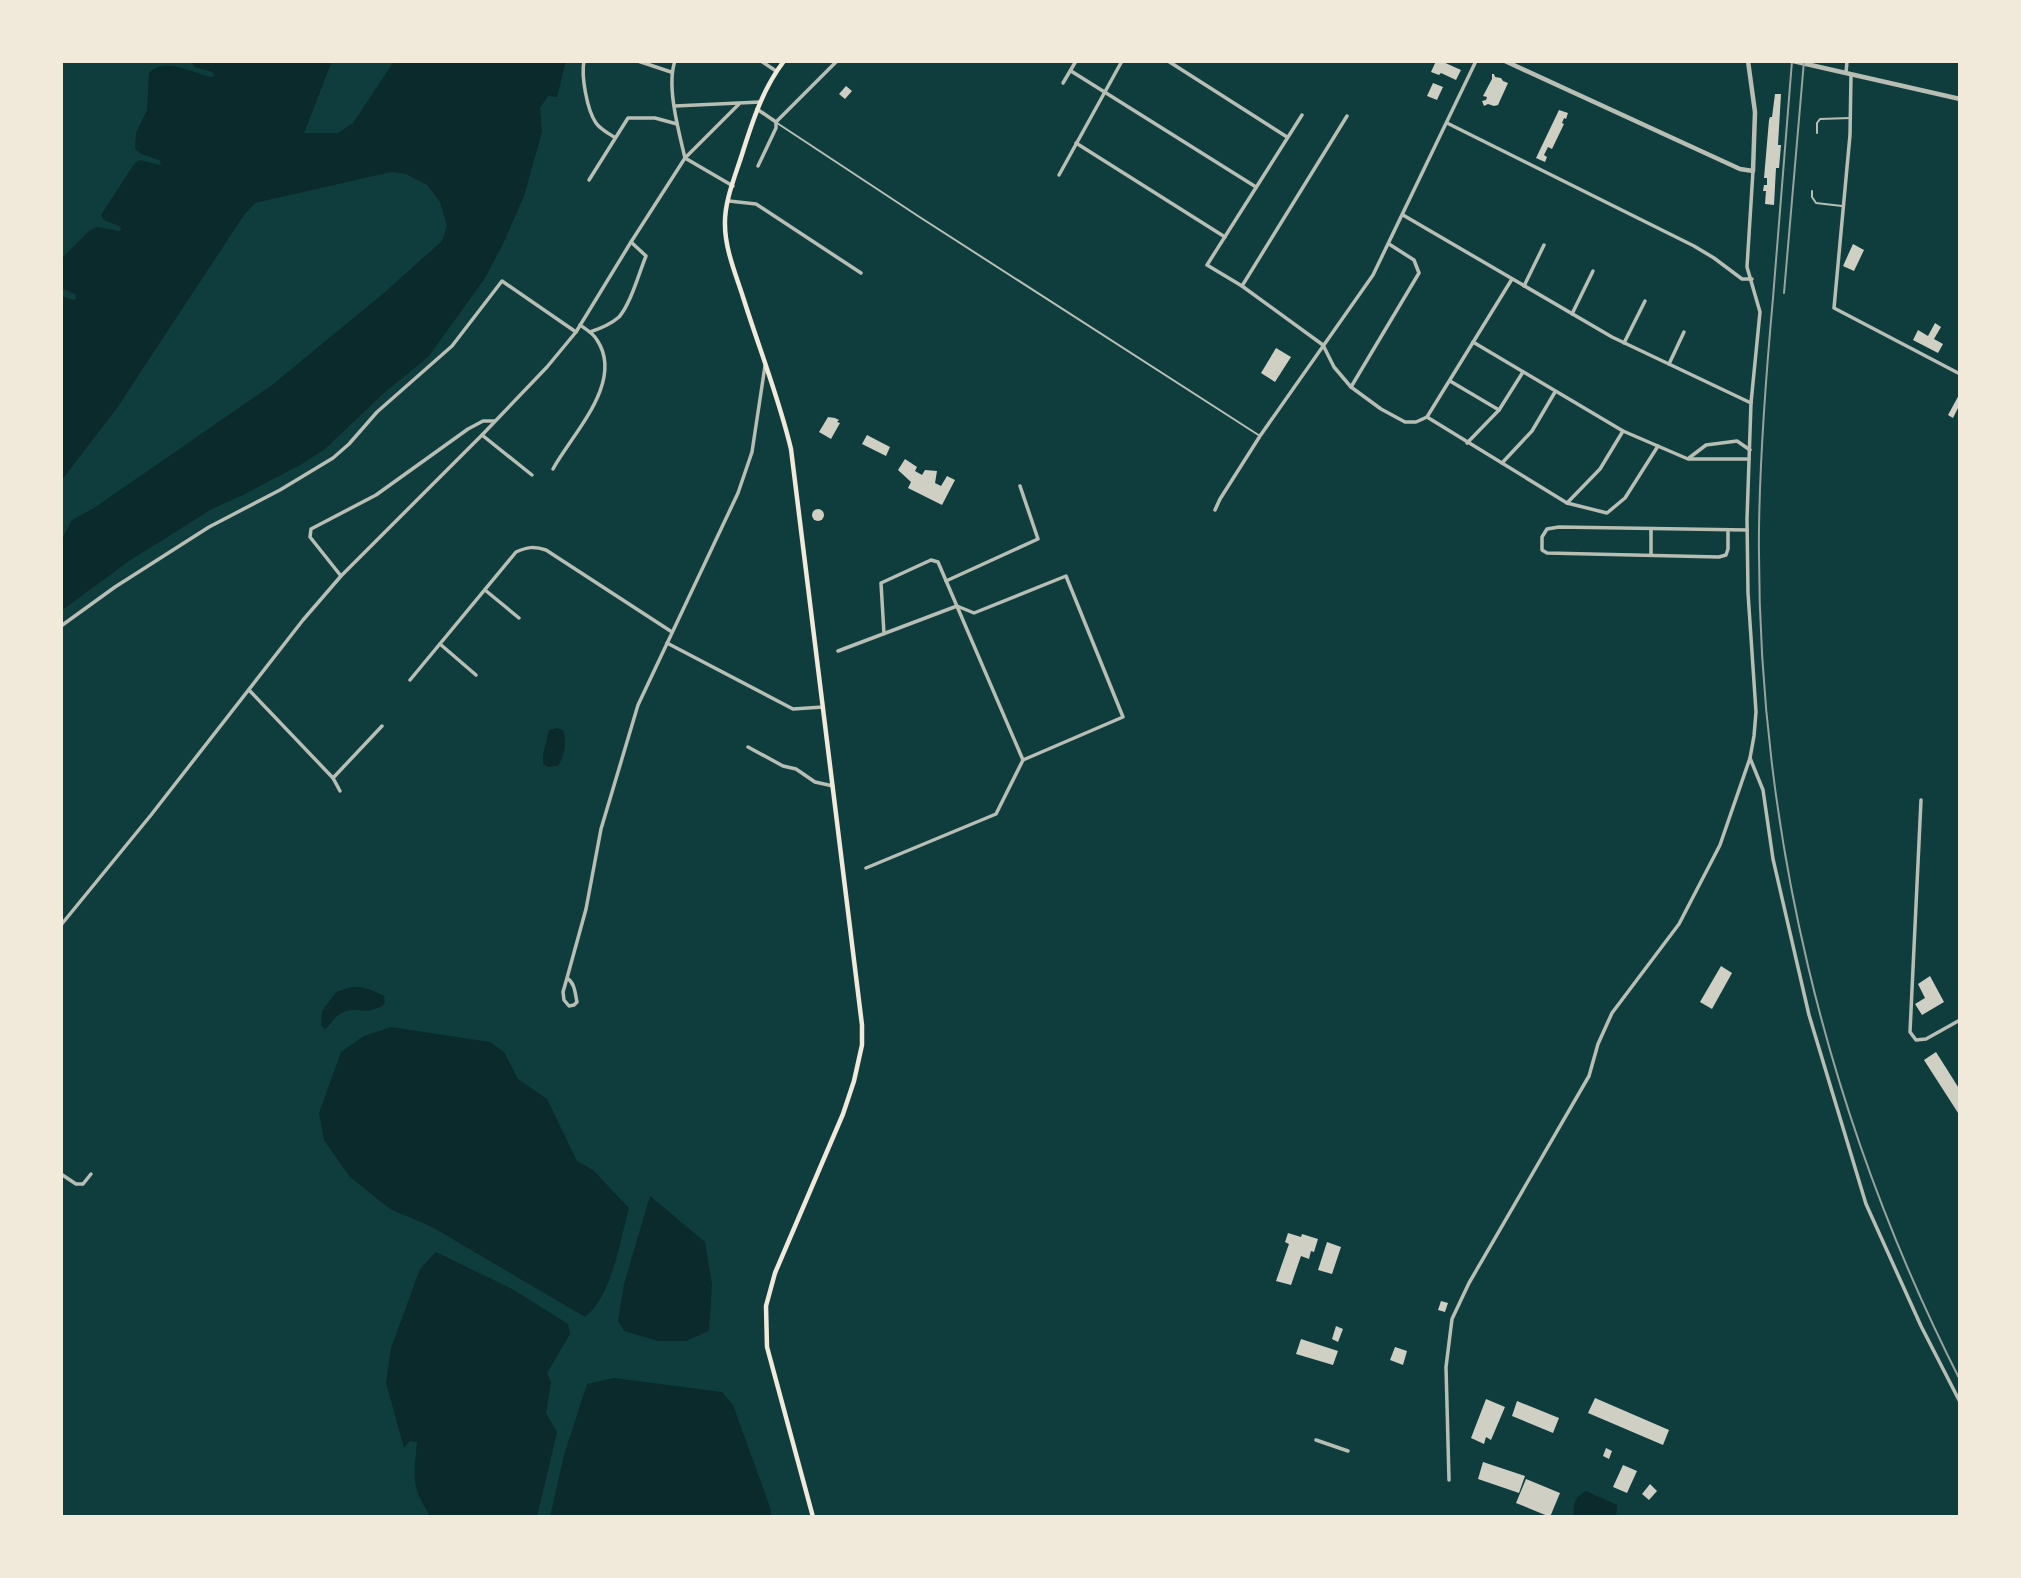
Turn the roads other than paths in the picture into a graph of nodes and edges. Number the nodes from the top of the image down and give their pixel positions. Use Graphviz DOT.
graph roads {
  1 [pos="584,61"];
  2 [pos="638,61"];
  3 [pos="675,61"];
  4 [pos="761,61"];
  5 [pos="784,61"];
  6 [pos="837,61"];
  7 [pos="1076,61"];
  8 [pos="1122,61"];
  9 [pos="1168,61"];
  10 [pos="1476,61"];
  11 [pos="1505,61"];
  12 [pos="1793,61"];
  13 [pos="1847,61"];
  14 [pos="1749,62"];
  15 [pos="776,71"];
  16 [pos="1071,71"];
  17 [pos="671,72"];
  18 [pos="1849,74"];
  19 [pos="1063,83"];
  20 [pos="1104,91"];
  21 [pos="1960,99"];
  22 [pos="760,102"];
  23 [pos="739,104"];
  24 [pos="675,107"];
  25 [pos="757,109"];
  26 [pos="1302,115"];
  27 [pos="1347,117"];
  28 [pos="1851,118"];
  29 [pos="776,122"];
  30 [pos="1447,123"];
  31 [pos="677,124"];
  32 [pos="1817,133"];
  33 [pos="614,137"];
  34 [pos="1287,138"];
  35 [pos="1076,143"];
  36 [pos="685,158"];
  37 [pos="758,166"];
  38 [pos="1753,171"];
  39 [pos="1059,175"];
  40 [pos="589,180"];
  41 [pos="733,186"];
  42 [pos="1256,187"];
  43 [pos="1812,191"];
  44 [pos="729,201"];
  45 [pos="1843,206"];
  46 [pos="1402,214"];
  47 [pos="1225,237"];
  48 [pos="631,242"];
  49 [pos="1389,244"];
  50 [pos="1544,245"];
  51 [pos="1593,271"];
  52 [pos="861,273"];
  53 [pos="1512,279"];
  54 [pos="1752,279"];
  55 [pos="1242,286"];
  56 [pos="1524,286"];
  57 [pos="1644,301"];
  58 [pos="1572,314"];
  59 [pos="580,325"];
  60 [pos="576,332"];
  61 [pos="590,332"];
  62 [pos="1684,332"];
  63 [pos="1473,342"];
  64 [pos="1624,343"];
  65 [pos="1323,345"];
  66 [pos="1669,364"];
  67 [pos="765,366"];
  68 [pos="1523,372"];
  69 [pos="1960,374"];
  70 [pos="1449,380"];
  71 [pos="1350,387"];
  72 [pos="1555,392"];
  73 [pos="1751,403"];
  74 [pos="1499,410"];
  75 [pos="1427,417"];
  76 [pos="495,421"];
  77 [pos="1623,431"];
  78 [pos="482,435"];
  79 [pos="1260,436"];
  80 [pos="1468,443"];
  81 [pos="1658,446"];
  82 [pos="1750,450"];
  83 [pos="1688,459"];
  84 [pos="1749,459"];
  85 [pos="1502,463"];
  86 [pos="553,469"];
  87 [pos="531,475"];
  88 [pos="1020,486"];
  89 [pos="1567,503"];
  90 [pos="1215,510"];
  91 [pos="1651,529"];
  92 [pos="1728,530"];
  93 [pos="1747,530"];
  94 [pos="1651,555"];
  95 [pos="341,576"];
  96 [pos="946,581"];
  97 [pos="485,590"];
  98 [pos="957,606"];
  99 [pos="519,618"];
  100 [pos="61,626"];
  101 [pos="672,632"];
  102 [pos="884,634"];
  103 [pos="667,643"];
  104 [pos="440,644"];
  105 [pos="838,651"];
  106 [pos="476,675"];
  107 [pos="410,680"];
  108 [pos="249,690"];
  109 [pos="823,706"];
  110 [pos="382,726"];
  111 [pos="748,747"];
  112 [pos="1750,758"];
  113 [pos="1023,760"];
  114 [pos="334,778"];
  115 [pos="833,786"];
  116 [pos="340,791"];
  117 [pos="1921,800"];
  118 [pos="866,868"];
  119 [pos="61,925"];
  120 [pos="567,978"];
  121 [pos="1960,1020"];
  122 [pos="61,1174"];
  123 [pos="91,1174"];
  124 [pos="1960,1402"];
  125 [pos="1316,1440"];
  126 [pos="1348,1451"];
  127 [pos="1449,1480"];
  128 [pos="813,1517"];
  1 -- 33 [label="street"];
  2 -- 17 [label="street"];
  3 -- 17 [label="street"];
  4 -- 15 [label="street"];
  5 -- 15 [label="main road"];
  6 -- 29 [label="street"];
  7 -- 16 [label="street"];
  8 -- 20 [label="street"];
  9 -- 34 [label="street"];
  10 -- 30 [label="street"];
  11 -- 38 [label="street"];
  12 -- 18 [label="street"];
  13 -- 18 [label="street"];
  14 -- 38 [label="street"];
  15 -- 22 [label="main road"];
  16 -- 19 [label="street"];
  16 -- 20 [label="street"];
  17 -- 24 [label="street"];
  18 -- 21 [label="street"];
  18 -- 28 [label="street"];
  20 -- 35 [label="street"];
  20 -- 42 [label="street"];
  22 -- 23 [label="street"];
  22 -- 25 [label="main road"];
  23 -- 24 [label="street"];
  23 -- 36 [label="street"];
  24 -- 31 [label="street"];
  25 -- 29 [label="street"];
  25 -- 41 [label="main road"];
  26 -- 34 [label="street"];
  27 -- 55 [label="street"];
  28 -- 32 [label="lane"];
  28 -- 45 [label="street"];
  29 -- 37 [label="street"];
  29 -- 79 [label="lane"];
  30 -- 46 [label="street"];
  30 -- 54 [label="street"];
  31 -- 33 [label="street"];
  31 -- 36 [label="street"];
  33 -- 40 [label="street"];
  34 -- 42 [label="street"];
  35 -- 39 [label="street"];
  35 -- 47 [label="street"];
  36 -- 41 [label="street"];
  36 -- 48 [label="street"];
  38 -- 54 [label="street"];
  41 -- 44 [label="main road"];
  42 -- 47 [label="street"];
  43 -- 45 [label="lane"];
  44 -- 52 [label="street"];
  44 -- 67 [label="main road"];
  45 -- 69 [label="street"];
  46 -- 49 [label="street"];
  46 -- 53 [label="street"];
  47 -- 55 [label="street"];
  48 -- 59 [label="street"];
  48 -- 61 [label="street"];
  49 -- 65 [label="street"];
  49 -- 71 [label="street"];
  50 -- 56 [label="street"];
  51 -- 58 [label="street"];
  53 -- 56 [label="street"];
  53 -- 63 [label="street"];
  54 -- 73 [label="street"];
  55 -- 65 [label="street"];
  56 -- 58 [label="street"];
  57 -- 64 [label="street"];
  58 -- 64 [label="street"];
  59 -- 60 [label="street"];
  59 -- 61 [label="street"];
  60 -- 76 [label="street"];
  60 -- 100 [label="street"];
  61 -- 86 [label="street"];
  62 -- 66 [label="street"];
  63 -- 68 [label="street"];
  63 -- 70 [label="street"];
  64 -- 66 [label="street"];
  65 -- 71 [label="street"];
  65 -- 79 [label="street"];
  66 -- 73 [label="street"];
  67 -- 101 [label="street"];
  67 -- 109 [label="main road"];
  68 -- 72 [label="street"];
  68 -- 74 [label="street"];
  70 -- 74 [label="street"];
  70 -- 75 [label="street"];
  71 -- 75 [label="street"];
  72 -- 77 [label="street"];
  72 -- 85 [label="street"];
  73 -- 82 [label="street"];
  74 -- 80 [label="street"];
  75 -- 80 [label="street"];
  76 -- 78 [label="street"];
  76 -- 95 [label="street"];
  77 -- 81 [label="street"];
  77 -- 89 [label="street"];
  78 -- 87 [label="street"];
  78 -- 95 [label="street"];
  79 -- 90 [label="street"];
  80 -- 85 [label="street"];
  81 -- 83 [label="street"];
  81 -- 89 [label="street"];
  82 -- 83 [label="street"];
  82 -- 84 [label="street"];
  83 -- 84 [label="street"];
  84 -- 93 [label="street"];
  85 -- 89 [label="street"];
  88 -- 96 [label="street"];
  91 -- 92 [label="street"];
  91 -- 94 [label="street"];
  91 -- 94 [label="street"];
  92 -- 93 [label="street"];
  92 -- 94 [label="street"];
  93 -- 112 [label="street"];
  95 -- 108 [label="street"];
  96 -- 98 [label="street"];
  96 -- 102 [label="street"];
  97 -- 99 [label="street"];
  97 -- 101 [label="street"];
  97 -- 104 [label="street"];
  98 -- 102 [label="street"];
  98 -- 113 [label="street"];
  98 -- 113 [label="street"];
  101 -- 103 [label="street"];
  102 -- 105 [label="street"];
  103 -- 109 [label="street"];
  103 -- 120 [label="street"];
  104 -- 106 [label="street"];
  104 -- 107 [label="street"];
  108 -- 114 [label="street"];
  108 -- 119 [label="street"];
  109 -- 115 [label="main road"];
  110 -- 114 [label="street"];
  111 -- 115 [label="street"];
  112 -- 124 [label="street"];
  112 -- 127 [label="street"];
  113 -- 118 [label="street"];
  114 -- 116 [label="street"];
  115 -- 128 [label="main road"];
  117 -- 121 [label="street"];
  120 -- 120 [label="street"];
  122 -- 123 [label="street"];
  125 -- 126 [label="street"];
}
